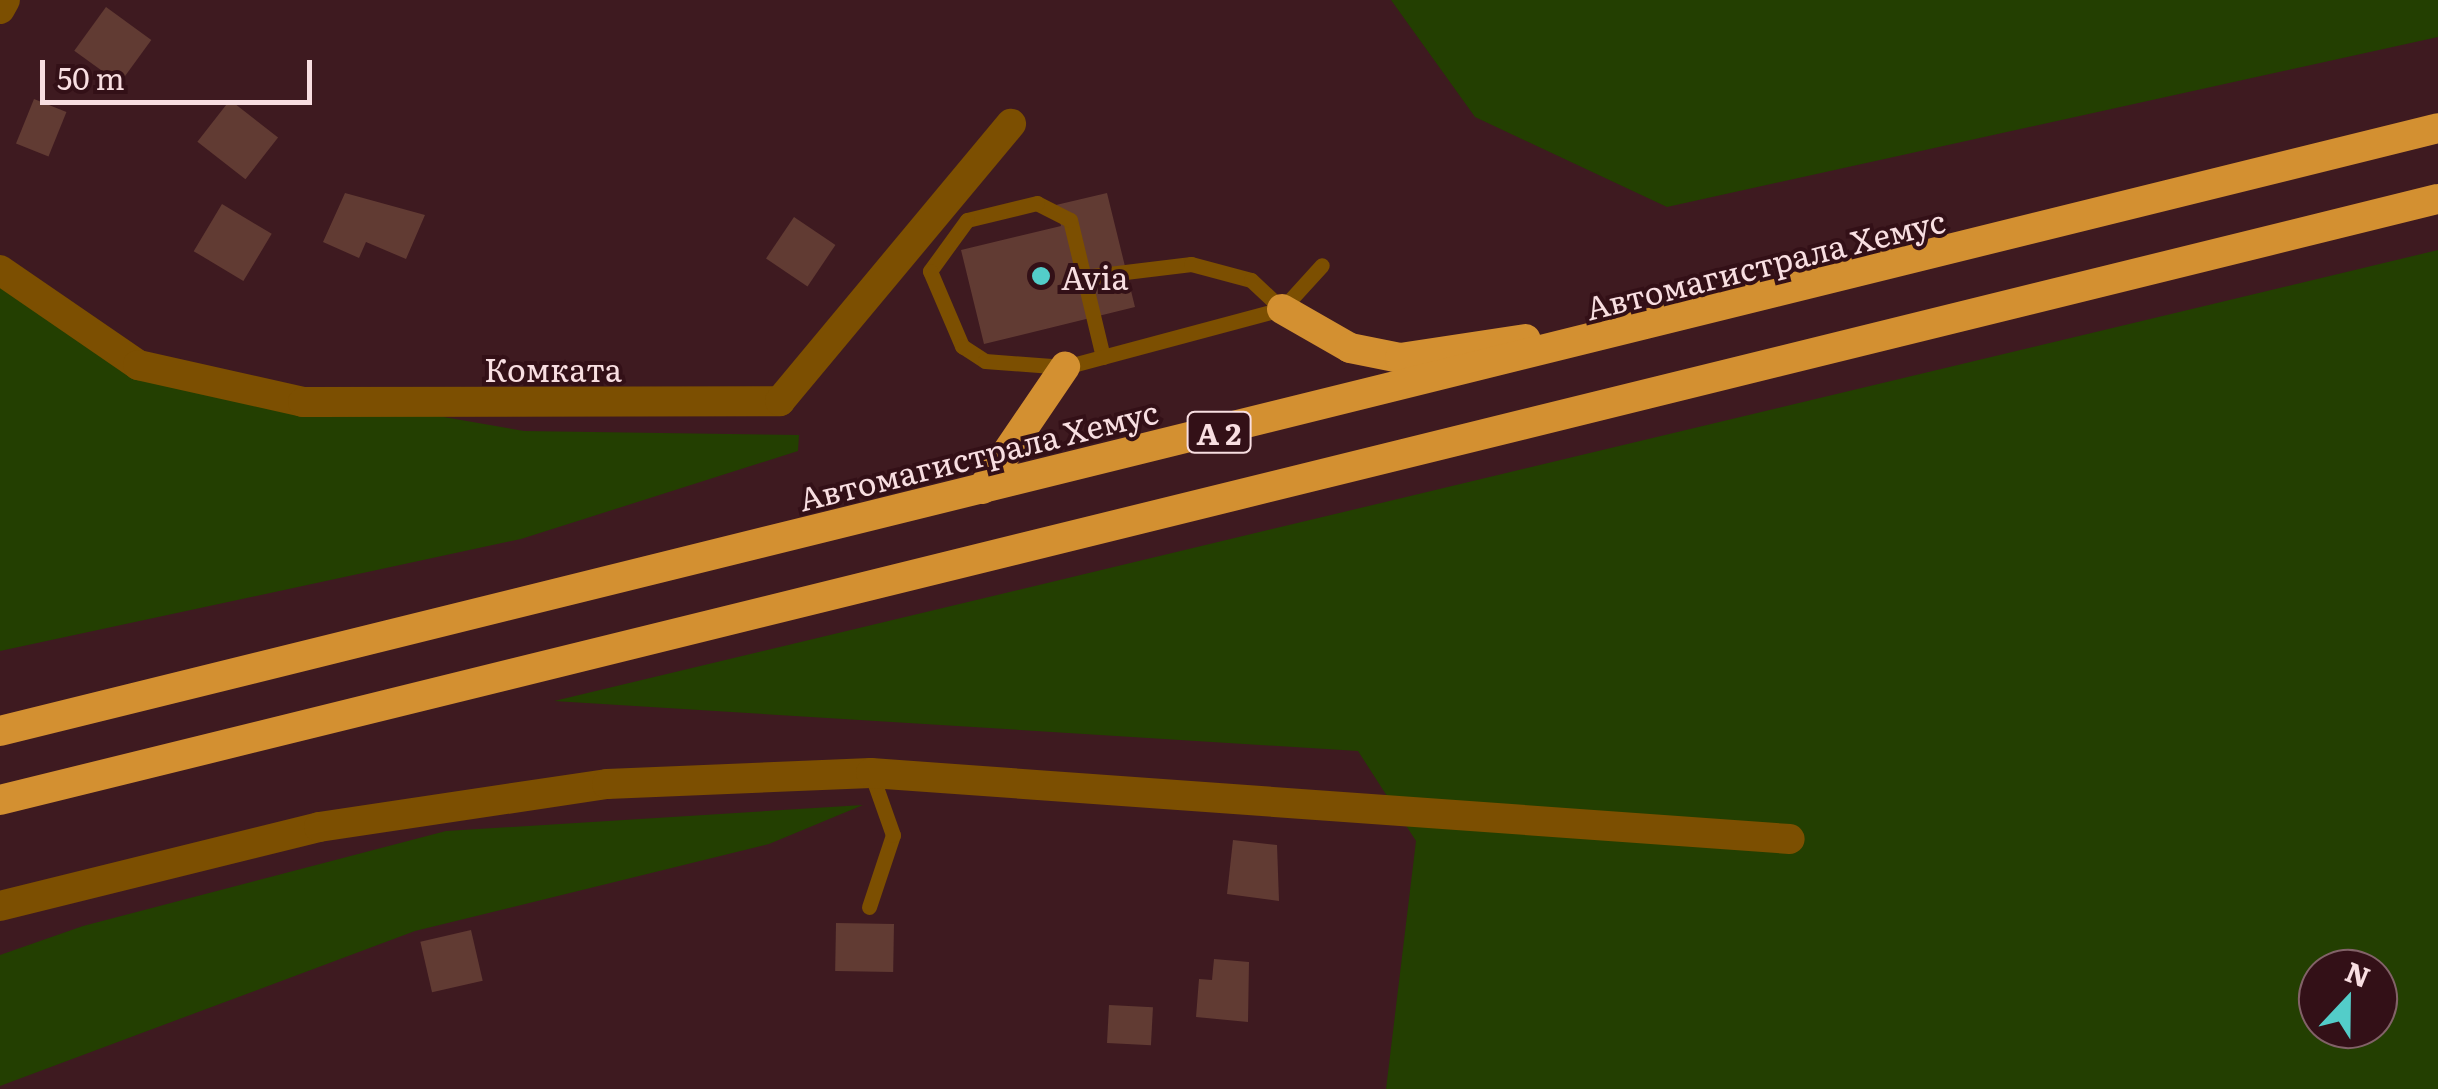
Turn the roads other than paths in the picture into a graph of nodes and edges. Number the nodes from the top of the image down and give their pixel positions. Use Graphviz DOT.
graph roads {
  1 [pos="5,0"];
  2 [pos="0,9"];
  3 [pos="1011,124"];
  4 [pos="2438,128"];
  5 [pos="2438,199"];
  6 [pos="904,252"];
  7 [pos="1322,265"];
  8 [pos="0,270"];
  9 [pos="930,271"];
  10 [pos="1084,277"];
  11 [pos="1795,292"];
  12 [pos="1282,309"];
  13 [pos="1103,356"];
  14 [pos="1065,367"];
  15 [pos="982,489"];
  16 [pos="0,731"];
  17 [pos="871,773"];
  18 [pos="0,800"];
  19 [pos="1790,839"];
  20 [pos="0,906"];
  21 [pos="869,907"];
  1 -- 2 [label="street"];
  3 -- 6 [label="street, Комката"];
  4 -- 11 [label="highway, Автомагистрала Хемус / A 2"];
  5 -- 18 [label="highway, A 2"];
  6 -- 8 [label="street, Комката"];
  6 -- 9 [label="lane"];
  7 -- 12 [label="lane"];
  9 -- 10 [label="lane"];
  9 -- 14 [label="lane"];
  10 -- 12 [label="lane"];
  10 -- 13 [label="lane"];
  11 -- 12 [label="highway"];
  11 -- 15 [label="highway, Автомагистрала Хемус / A 2"];
  12 -- 13 [label="lane"];
  13 -- 14 [label="lane"];
  14 -- 15 [label="highway"];
  15 -- 16 [label="highway, Автомагистрала Хемус / A 2"];
  17 -- 19 [label="street"];
  17 -- 20 [label="street"];
  17 -- 21 [label="lane"];
}
